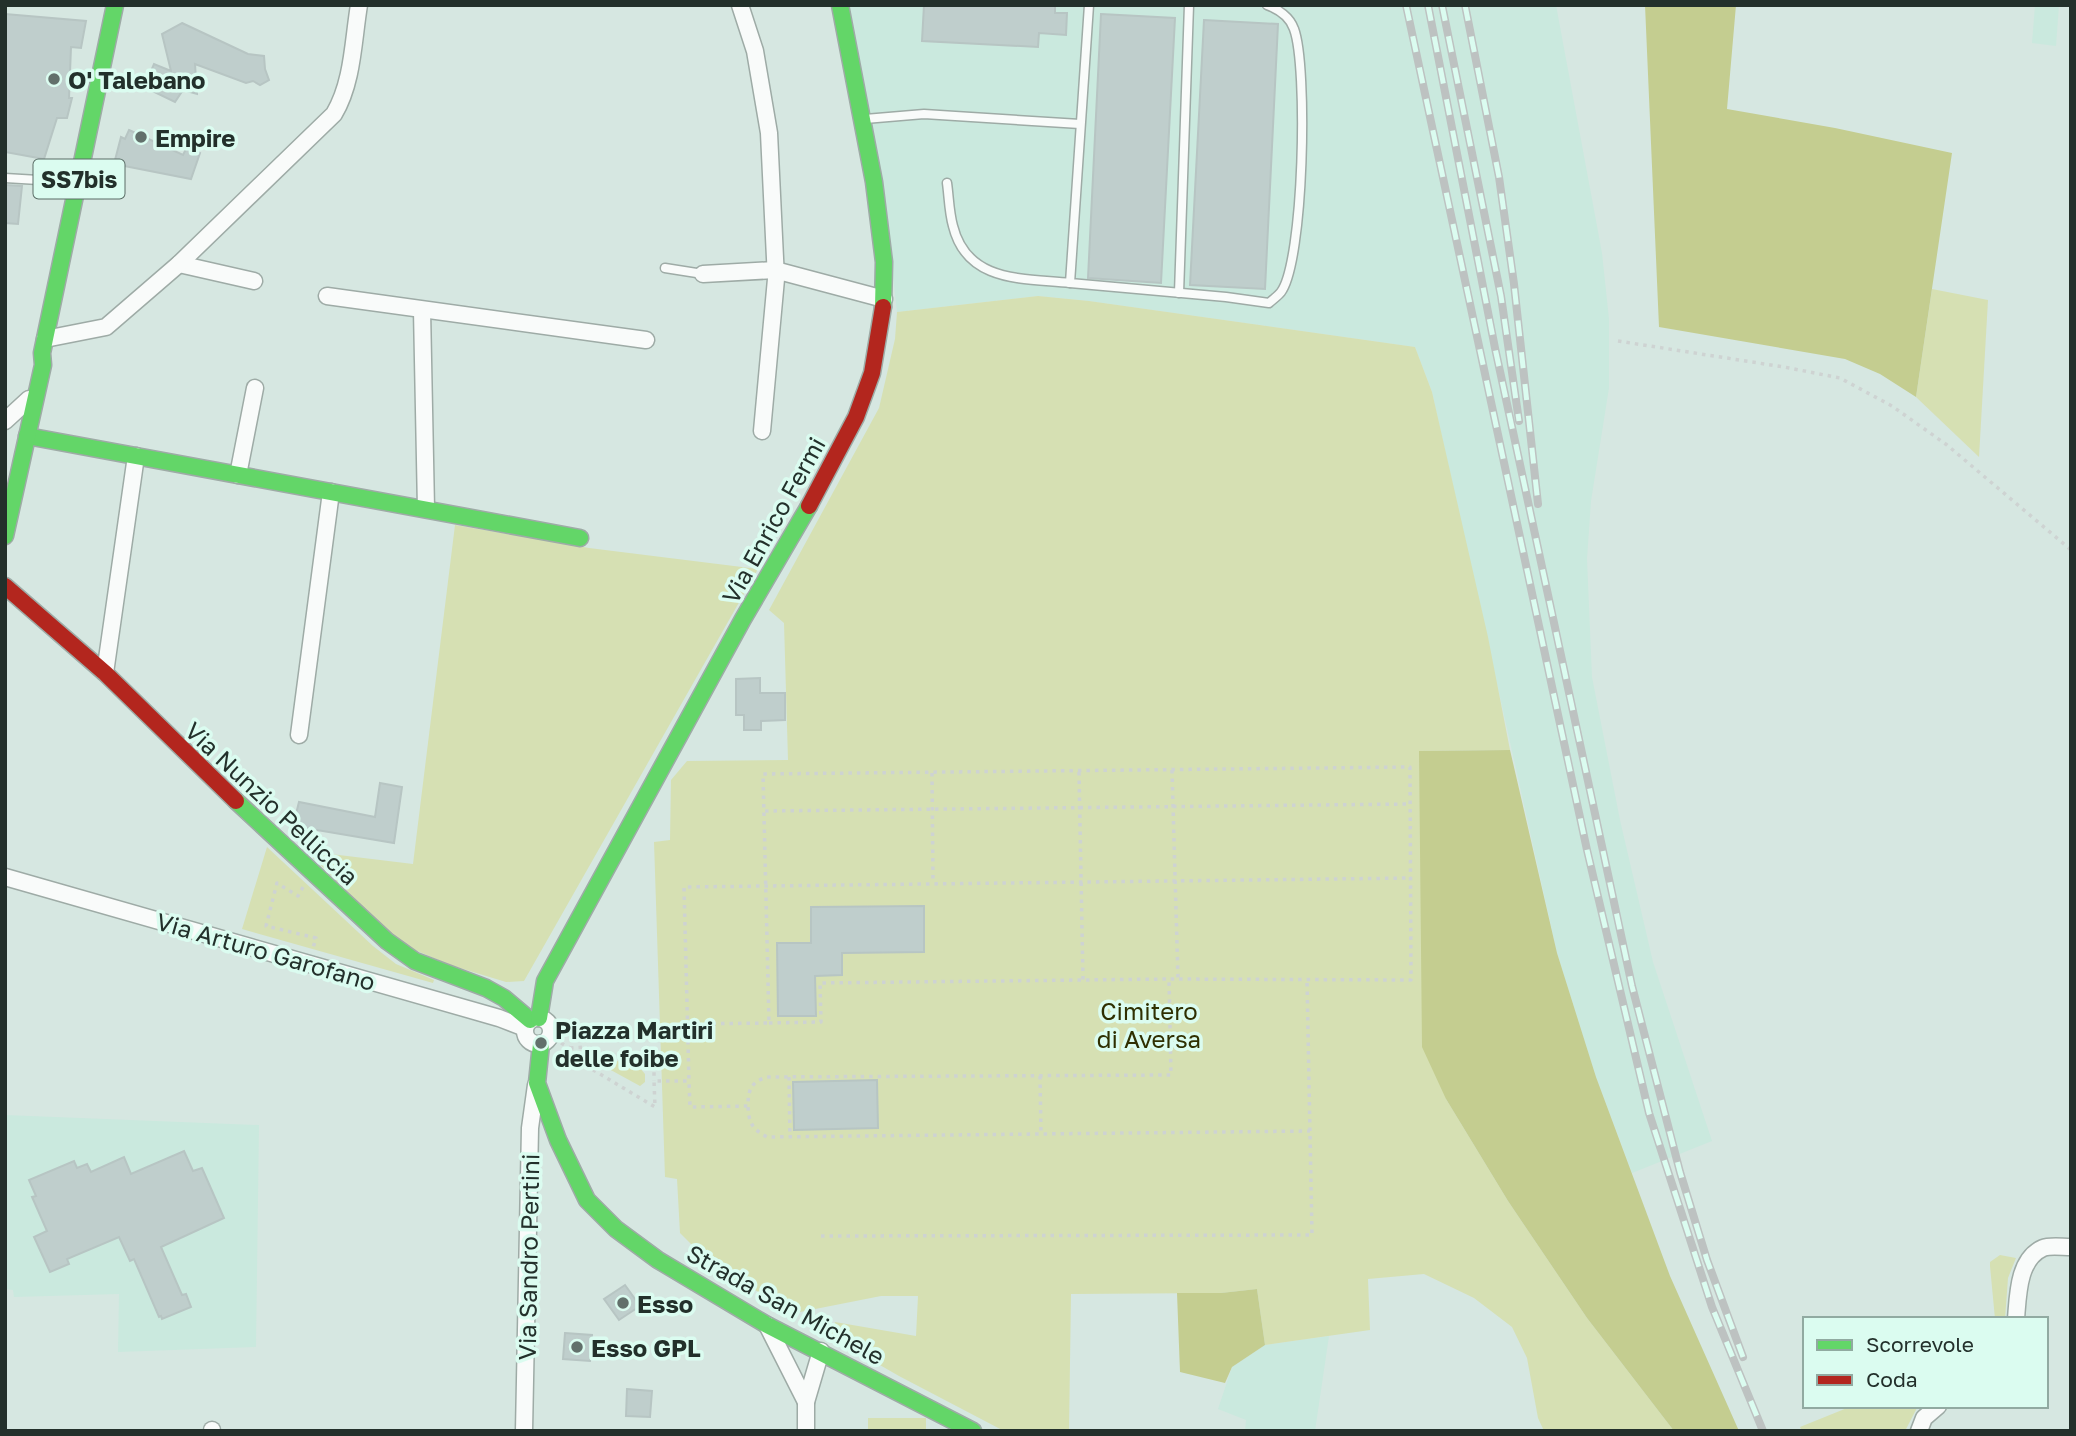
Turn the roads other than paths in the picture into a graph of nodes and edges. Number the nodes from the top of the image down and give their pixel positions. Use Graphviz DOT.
graph roads {
  1 [pos="115,5"];
  2 [pos="359,5"];
  3 [pos="740,5"];
  4 [pos="840,5"];
  5 [pos="1089,5"];
  6 [pos="1189,5"];
  7 [pos="1267,5"];
  8 [pos="862,120"];
  9 [pos="1080,124"];
  10 [pos="5,178"];
  11 [pos="78,182"];
  12 [pos="947,183"];
  13 [pos="179,264"];
  14 [pos="665,268"];
  15 [pos="775,270"];
  16 [pos="703,274"];
  17 [pos="254,281"];
  18 [pos="1070,283"];
  19 [pos="1179,293"];
  20 [pos="327,296"];
  21 [pos="884,299"];
  22 [pos="422,310"];
  23 [pos="646,340"];
  24 [pos="44,346"];
  25 [pos="255,388"];
  26 [pos="29,399"];
  27 [pos="5,421"];
  28 [pos="762,431"];
  29 [pos="27,436"];
  30 [pos="136,456"];
  31 [pos="238,475"];
  32 [pos="331,492"];
  33 [pos="5,508"];
  34 [pos="426,509"];
  35 [pos="5,536"];
  36 [pos="580,538"];
  37 [pos="5,586"];
  38 [pos="105,673"];
  39 [pos="299,735"];
  40 [pos="5,877"];
  41 [pos="531,1022"];
  42 [pos="541,1044"];
  43 [pos="537,1083"];
  44 [pos="2071,1247"];
  45 [pos="2016,1317"];
  46 [pos="766,1325"];
  47 [pos="821,1351"];
  48 [pos="806,1402"];
  49 [pos="1936,1408"];
  50 [pos="524,1431"];
  51 [pos="806,1431"];
  52 [pos="973,1431"];
  53 [pos="1919,1431"];
  1 -- 11 [label="street, SS7bis"];
  2 -- 13 [label="street"];
  3 -- 15 [label="street"];
  4 -- 8 [label="street, Via Enrico Fermi"];
  5 -- 9 [label="lane"];
  6 -- 19 [label="lane"];
  7 -- 19 [label="lane"];
  8 -- 9 [label="lane"];
  8 -- 21 [label="street, Via Enrico Fermi"];
  9 -- 18 [label="lane"];
  10 -- 11 [label="lane"];
  11 -- 24 [label="street, SS7bis"];
  12 -- 18 [label="lane"];
  13 -- 17 [label="street"];
  13 -- 24 [label="street"];
  14 -- 16 [label="lane"];
  15 -- 16 [label="street"];
  15 -- 21 [label="street"];
  15 -- 28 [label="street"];
  18 -- 19 [label="lane"];
  20 -- 22 [label="street"];
  21 -- 41 [label="street, Via Enrico Fermi"];
  22 -- 23 [label="street"];
  22 -- 34 [label="street"];
  24 -- 26 [label="street, SS7bis"];
  24 -- 29 [label="street, SS7bis"];
  25 -- 31 [label="street"];
  26 -- 27 [label="street"];
  26 -- 33 [label="street, SS7bis"];
  29 -- 30 [label="street"];
  29 -- 35 [label="street, SS7bis"];
  30 -- 31 [label="street"];
  30 -- 38 [label="street"];
  31 -- 32 [label="street"];
  32 -- 34 [label="street"];
  32 -- 39 [label="street"];
  34 -- 36 [label="street"];
  37 -- 38 [label="street, Via Nunzio Pelliccia"];
  38 -- 41 [label="street, Via Nunzio Pelliccia"];
  40 -- 41 [label="street, Via Arturo Garofano"];
  41 -- 42 [label="street"];
  41 -- 42 [label="street"];
  42 -- 43 [label="street, Strada San Michele"];
  43 -- 46 [label="street, Strada San Michele"];
  43 -- 50 [label="street, Via Sandro Pertini"];
  44 -- 45 [label="street"];
  46 -- 47 [label="street, Strada San Michele"];
  46 -- 48 [label="street"];
  47 -- 48 [label="street"];
  47 -- 52 [label="street, Strada San Michele"];
  48 -- 51 [label="street"];
  49 -- 53 [label="street"];
}
